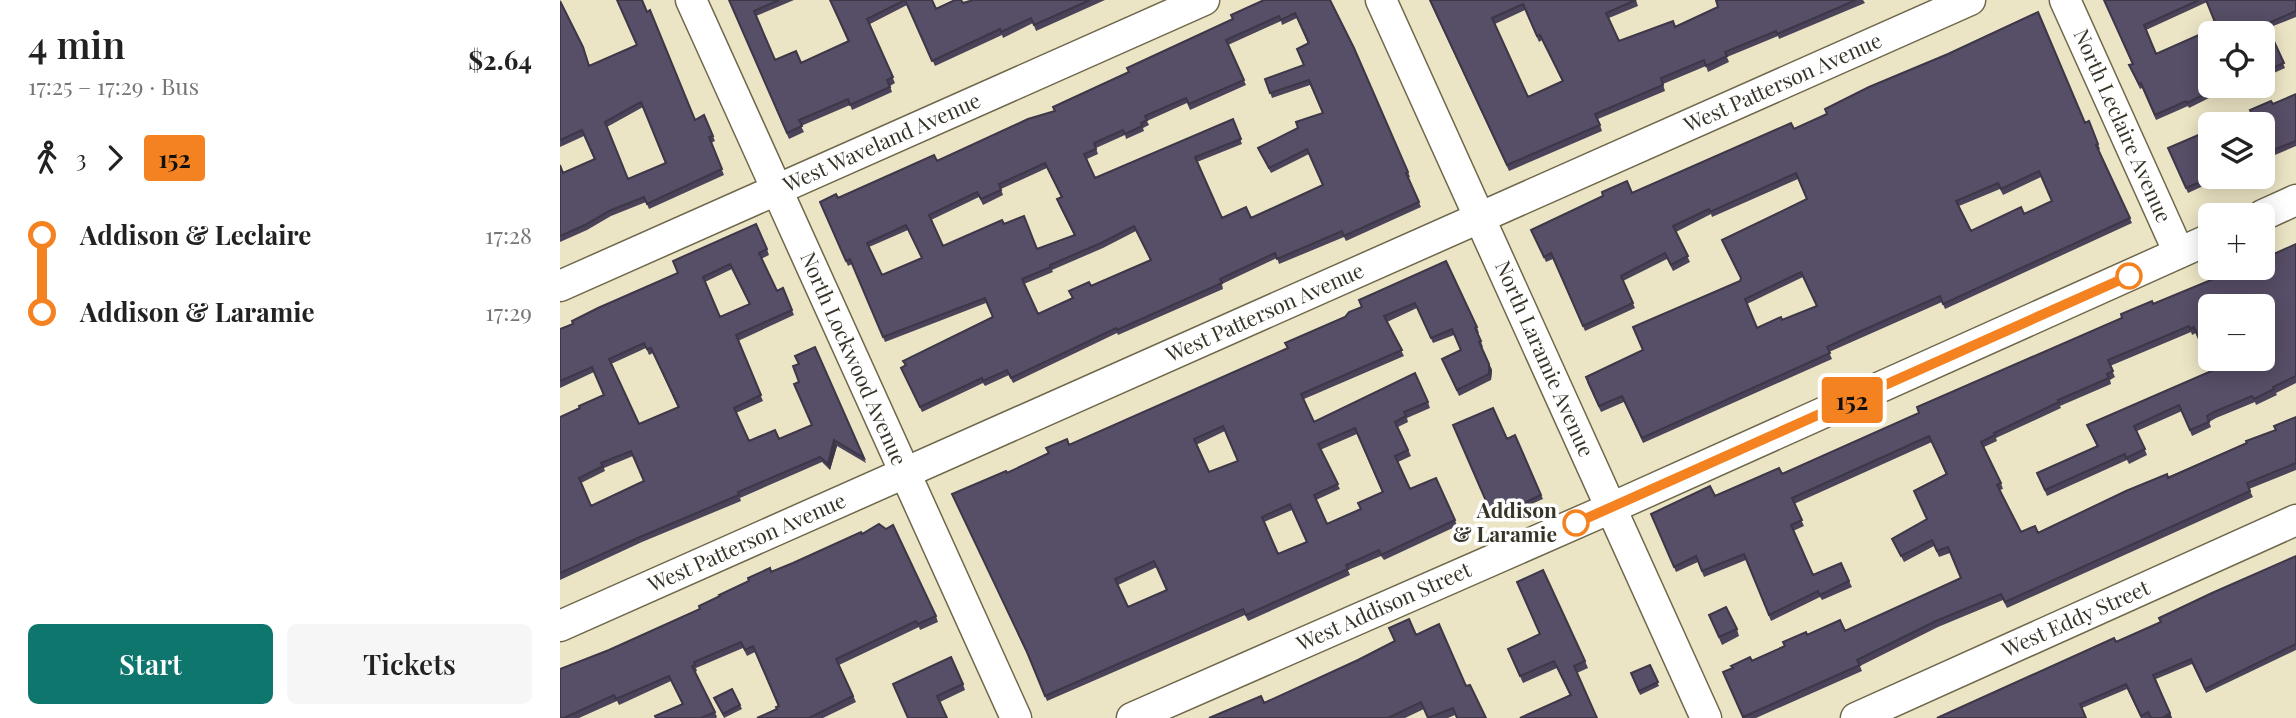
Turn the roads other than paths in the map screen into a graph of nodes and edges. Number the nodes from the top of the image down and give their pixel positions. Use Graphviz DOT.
graph roads {
  1 [pos="691,0"];
  2 [pos="1204,0"];
  3 [pos="1381,0"];
  4 [pos="1970,0"];
  5 [pos="2065,0"];
  6 [pos="777,190"];
  7 [pos="2296,200"];
  8 [pos="2275,210"];
  9 [pos="1480,218"];
  10 [pos="2198,244"];
  11 [pos="2179,253"];
  12 [pos="560,286"];
  13 [pos="905,472"];
  14 [pos="1611,508"];
  15 [pos="2296,520"];
  16 [pos="560,626"];
  17 [pos="1016,718"];
  18 [pos="1132,718"];
  19 [pos="1706,718"];
  20 [pos="1856,718"];
  1 -- 6 [label="street, North Lockwood Avenue"];
  2 -- 6 [label="street, West Waveland Avenue"];
  3 -- 9 [label="street, North Laramie Avenue"];
  4 -- 9 [label="street, West Patterson Avenue"];
  5 -- 11 [label="street, North Leclaire Avenue"];
  6 -- 12 [label="street, West Waveland Avenue"];
  6 -- 13 [label="street, North Lockwood Avenue"];
  7 -- 8 [label="street"];
  9 -- 13 [label="street, West Patterson Avenue"];
  9 -- 14 [label="street, North Laramie Avenue"];
  10 -- 11 [label="street, West Addison Street"];
  11 -- 14 [label="street, West Addison Street"];
  13 -- 16 [label="street, West Patterson Avenue"];
  13 -- 17 [label="street, North Lockwood Avenue"];
  14 -- 18 [label="street, West Addison Street"];
  14 -- 19 [label="street, North Laramie Avenue"];
  15 -- 20 [label="street, West Eddy Street"];
}
